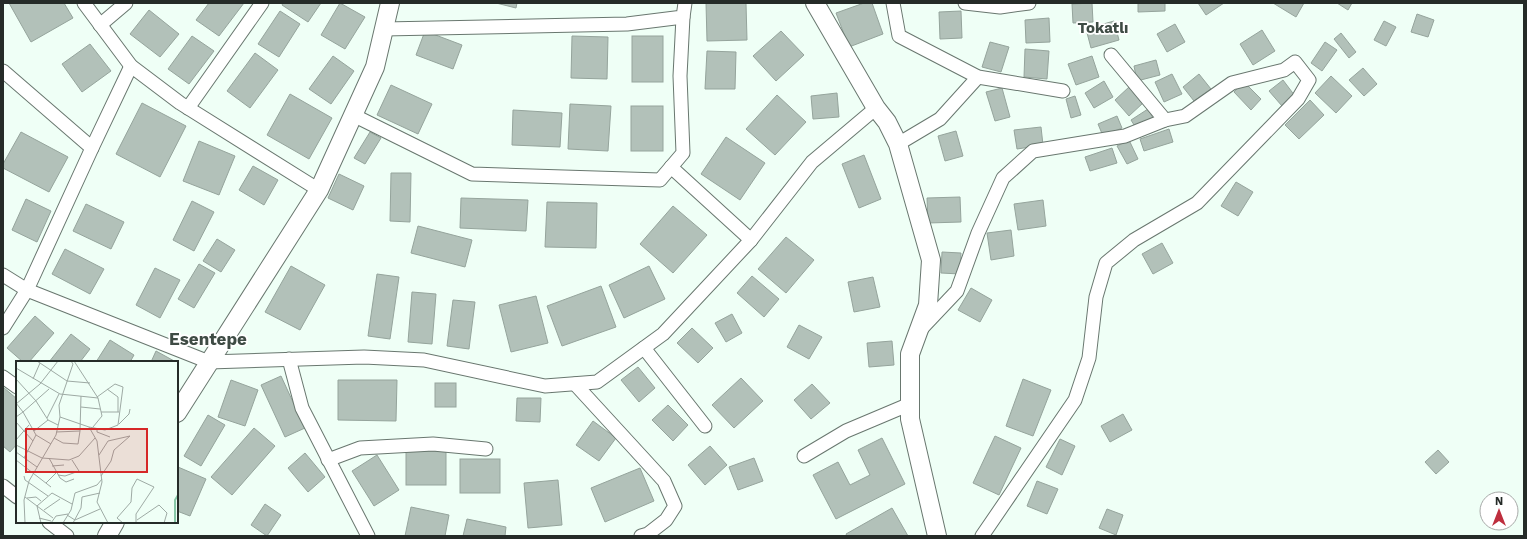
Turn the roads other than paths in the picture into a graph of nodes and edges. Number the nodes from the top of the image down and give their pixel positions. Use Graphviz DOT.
graph roads {
  1 [pos="84,3"];
  2 [pos="126,3"];
  3 [pos="262,3"];
  4 [pos="390,3"];
  5 [pos="685,3"];
  6 [pos="815,3"];
  7 [pos="893,3"];
  8 [pos="965,3"];
  9 [pos="1029,3"];
  10 [pos="683,17"];
  11 [pos="100,25"];
  12 [pos="384,29"];
  13 [pos="1111,55"];
  14 [pos="131,66"];
  15 [pos="3,71"];
  16 [pos="978,77"];
  17 [pos="1063,91"];
  18 [pos="188,108"];
  19 [pos="876,108"];
  20 [pos="353,115"];
  21 [pos="1165,120"];
  22 [pos="898,144"];
  23 [pos="92,148"];
  24 [pos="671,167"];
  25 [pos="319,190"];
  26 [pos="751,240"];
  27 [pos="3,275"];
  28 [pos="27,290"];
  29 [pos="3,328"];
  30 [pos="918,332"];
  31 [pos="644,348"];
  32 [pos="289,359"];
  33 [pos="209,362"];
  34 [pos="3,377"];
  35 [pos="574,384"];
  36 [pos="16,386"];
  37 [pos="910,404"];
  38 [pos="178,411"];
  39 [pos="705,426"];
  40 [pos="486,449"];
  41 [pos="804,456"];
  42 [pos="328,460"];
  43 [pos="3,486"];
  44 [pos="16,496"];
  45 [pos="50,523"];
  46 [pos="114,523"];
  47 [pos="67,536"];
  48 [pos="107,536"];
  49 [pos="368,536"];
  50 [pos="641,536"];
  51 [pos="937,536"];
  52 [pos="982,536"];
  1 -- 11 [label="street"];
  2 -- 11 [label="street"];
  3 -- 18 [label="street"];
  4 -- 12 [label="street"];
  5 -- 10 [label="street"];
  6 -- 19 [label="street"];
  7 -- 16 [label="street"];
  8 -- 9 [label="street"];
  10 -- 12 [label="street"];
  10 -- 24 [label="street"];
  11 -- 14 [label="street"];
  12 -- 20 [label="street"];
  13 -- 21 [label="street"];
  14 -- 18 [label="street"];
  14 -- 23 [label="street"];
  15 -- 23 [label="street"];
  16 -- 17 [label="street"];
  16 -- 22 [label="street"];
  18 -- 25 [label="street"];
  19 -- 22 [label="street"];
  19 -- 26 [label="street"];
  20 -- 24 [label="street"];
  20 -- 25 [label="street"];
  21 -- 30 [label="street"];
  21 -- 52 [label="street"];
  22 -- 30 [label="street"];
  23 -- 28 [label="street"];
  24 -- 26 [label="street"];
  25 -- 33 [label="street"];
  26 -- 31 [label="street"];
  27 -- 28 [label="street"];
  28 -- 29 [label="street"];
  28 -- 33 [label="street"];
  30 -- 37 [label="street"];
  31 -- 35 [label="street"];
  31 -- 39 [label="street"];
  32 -- 33 [label="street"];
  32 -- 35 [label="street"];
  32 -- 42 [label="street"];
  33 -- 38 [label="street"];
  34 -- 36 [label="street"];
  35 -- 50 [label="street"];
  37 -- 41 [label="street"];
  37 -- 51 [label="street"];
  40 -- 42 [label="street"];
  42 -- 49 [label="street"];
  43 -- 44 [label="street"];
  45 -- 47 [label="street"];
  46 -- 48 [label="street"];
}
